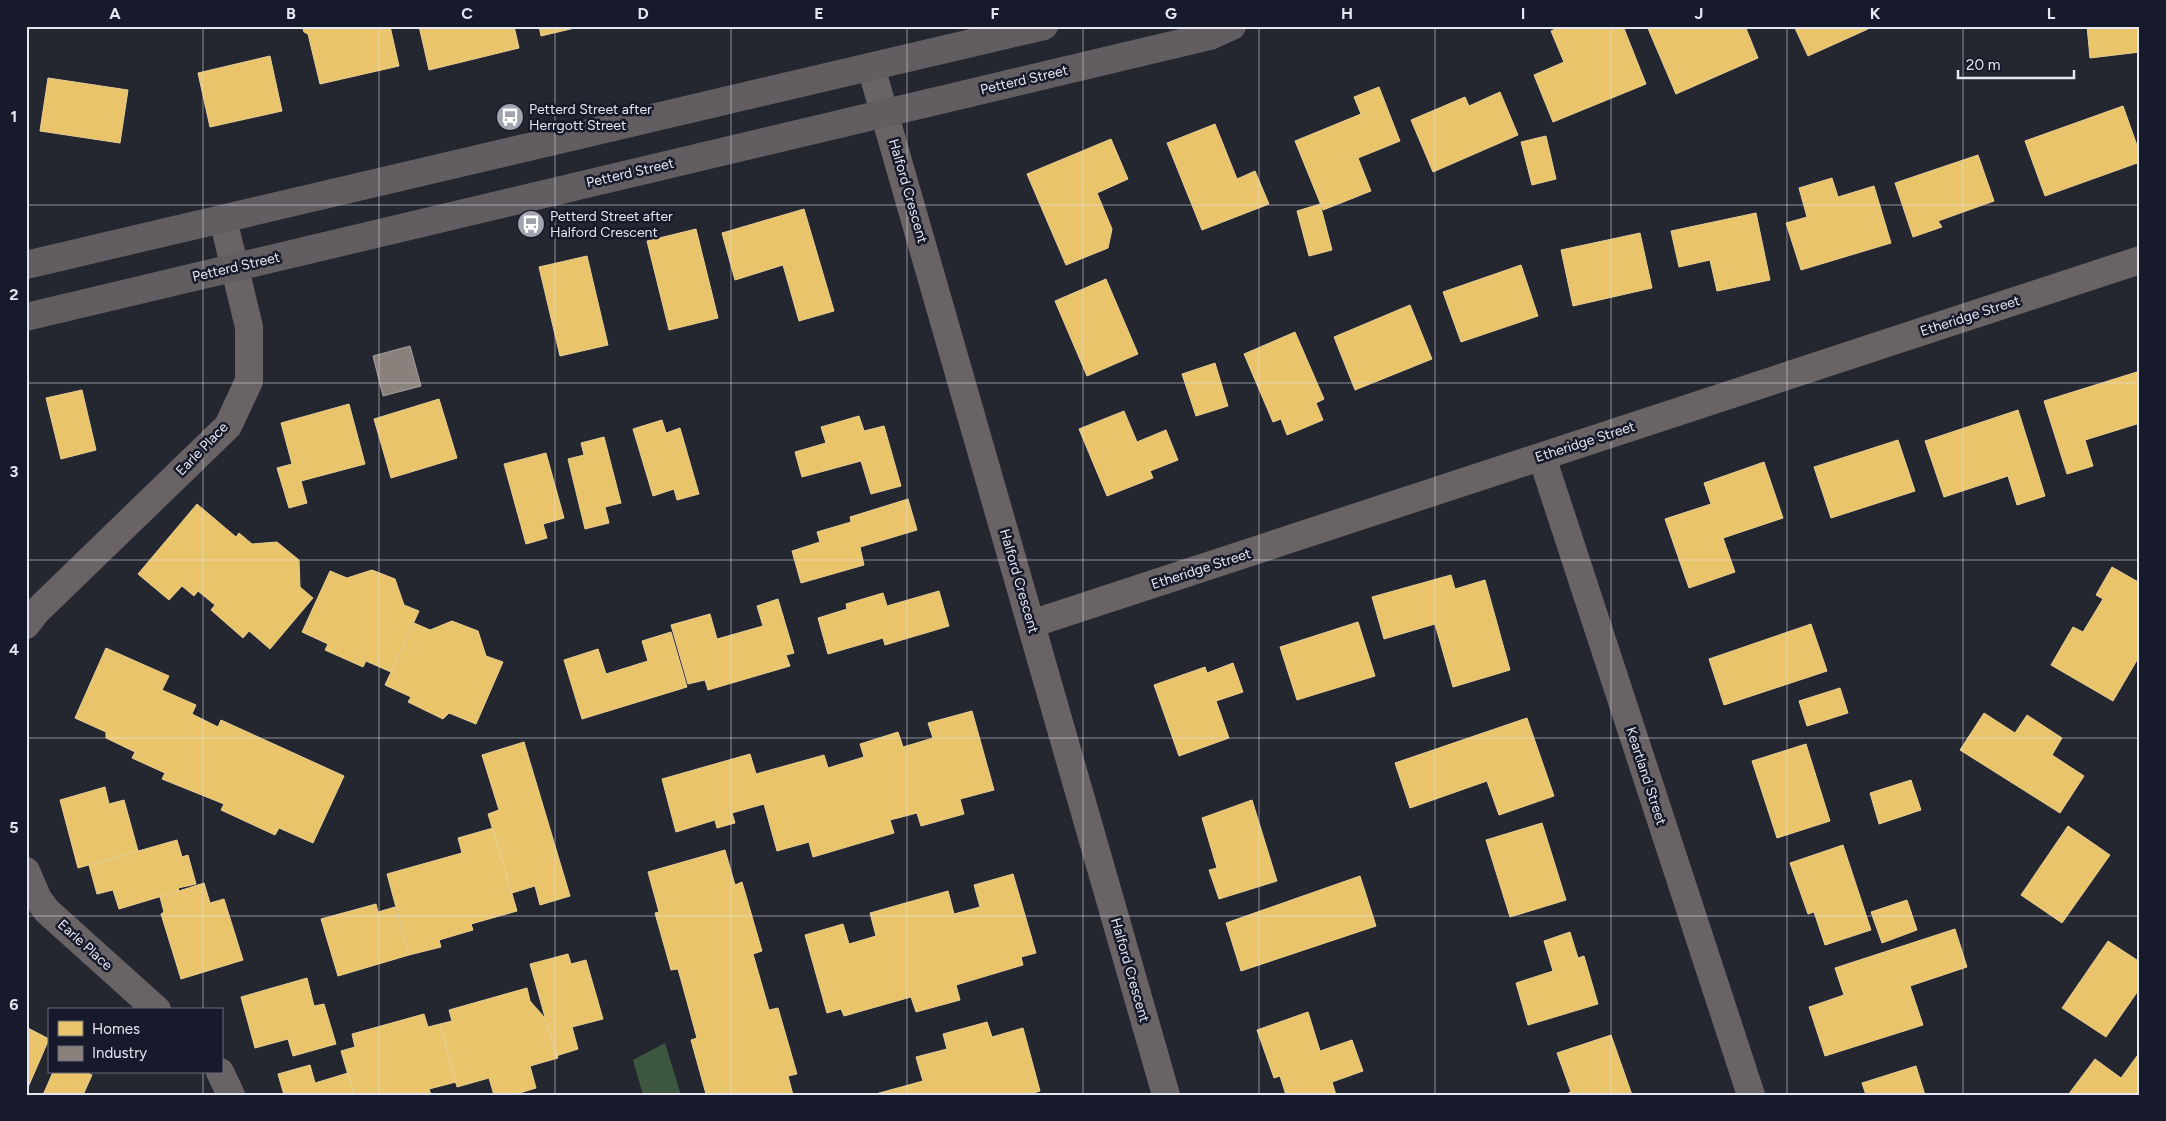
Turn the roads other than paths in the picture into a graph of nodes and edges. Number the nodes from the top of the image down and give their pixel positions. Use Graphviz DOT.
graph roads {
  1 [pos="1044,26"];
  2 [pos="1232,26"];
  3 [pos="871,67"];
  4 [pos="884,114"];
  5 [pos="223,218"];
  6 [pos="2140,260"];
  7 [pos="26,265"];
  8 [pos="235,267"];
  9 [pos="26,317"];
  10 [pos="1542,457"];
  11 [pos="1031,624"];
  12 [pos="26,626"];
  13 [pos="26,871"];
  14 [pos="155,1008"];
  15 [pos="221,1074"];
  16 [pos="231,1095"];
  17 [pos="1166,1095"];
  18 [pos="1751,1095"];
  1 -- 3 [label="street"];
  2 -- 4 [label="street, Petterd Street"];
  3 -- 4 [label="street, Halford Crescent"];
  3 -- 5 [label="street"];
  4 -- 8 [label="street, Petterd Street"];
  4 -- 11 [label="street, Halford Crescent"];
  5 -- 7 [label="street"];
  5 -- 8 [label="street, Earle Place"];
  6 -- 10 [label="street, Etheridge Street"];
  8 -- 9 [label="street, Petterd Street"];
  8 -- 12 [label="street, Earle Place"];
  10 -- 11 [label="street, Etheridge Street"];
  10 -- 18 [label="street, Keartland Street"];
  11 -- 17 [label="street, Halford Crescent"];
  13 -- 14 [label="street, Earle Place"];
  15 -- 16 [label="street"];
}
